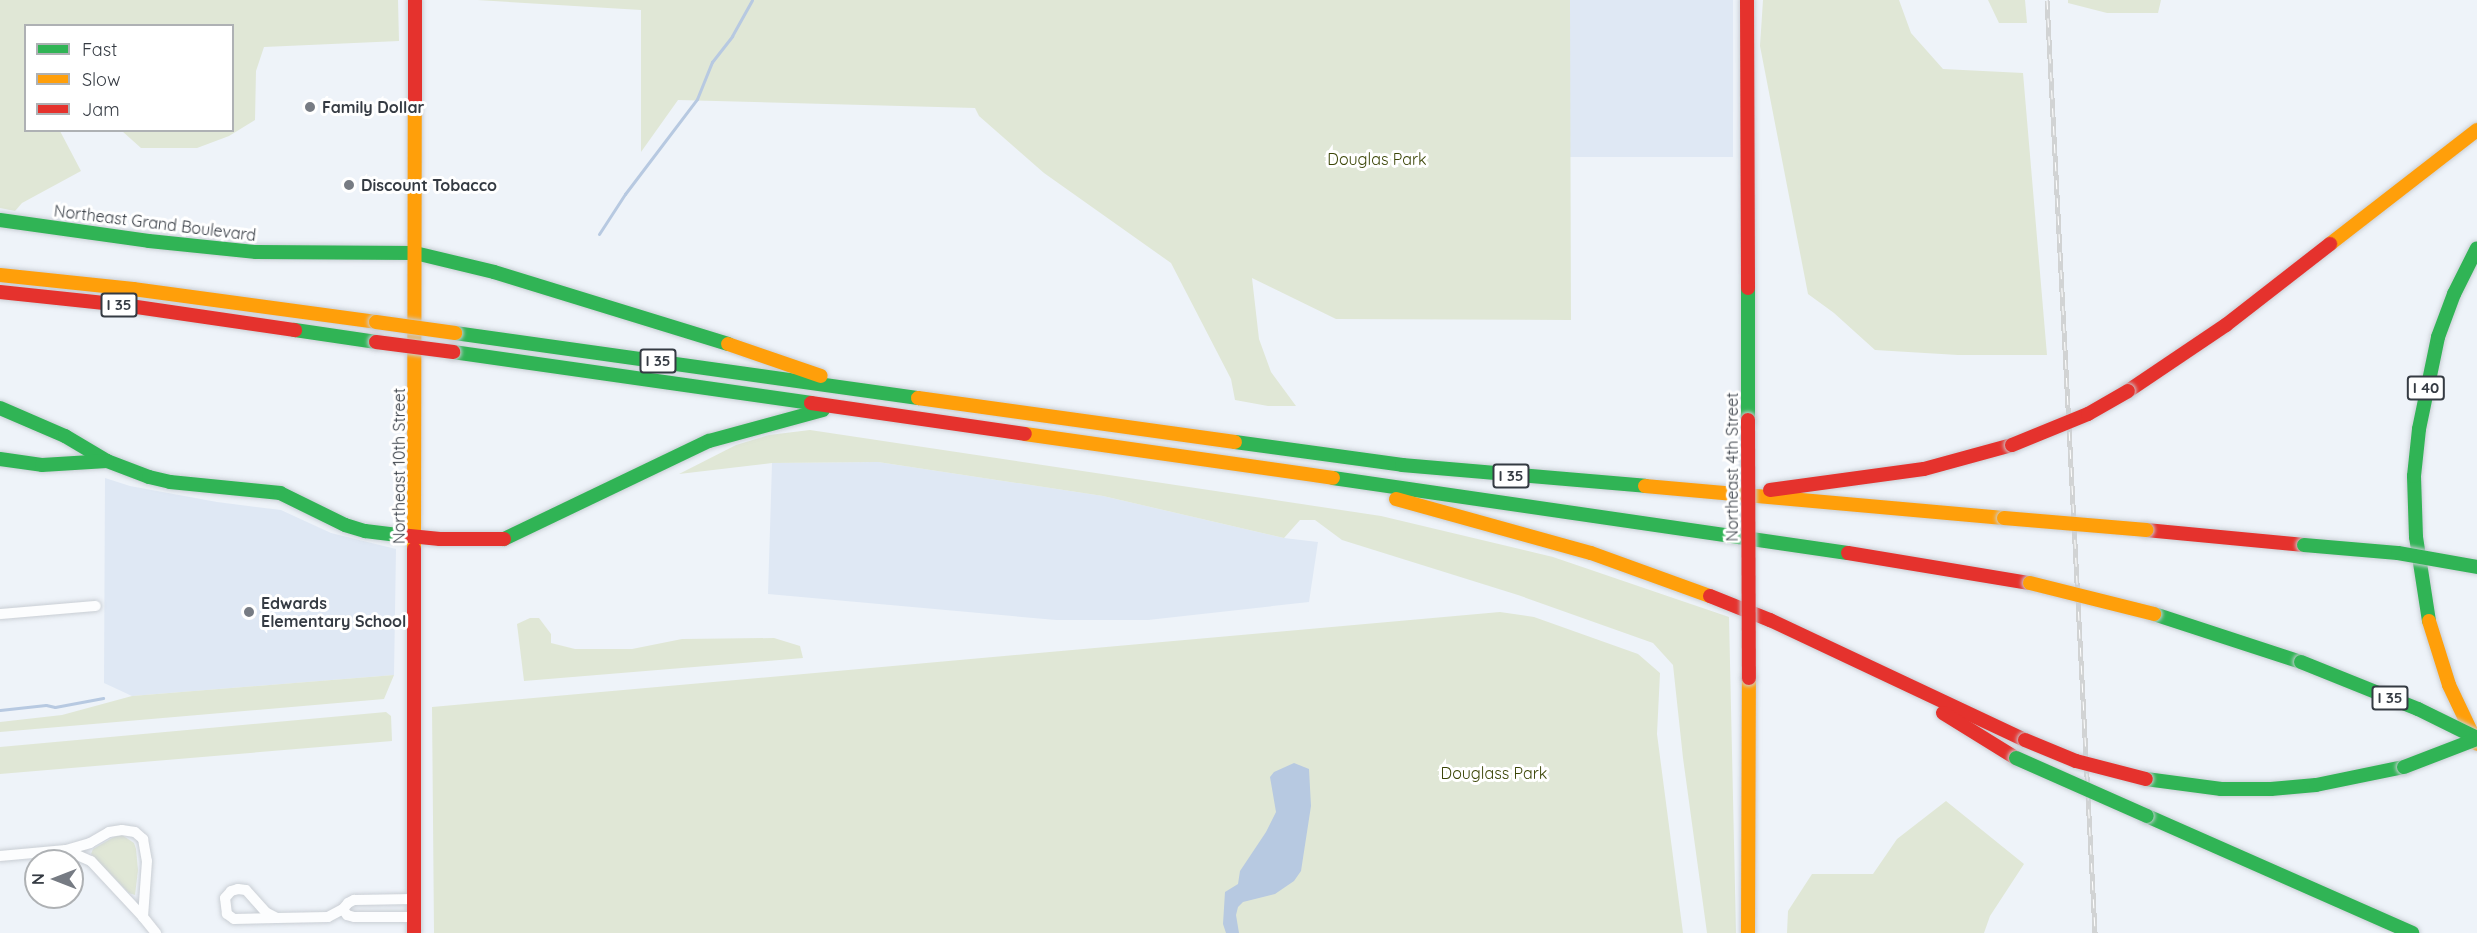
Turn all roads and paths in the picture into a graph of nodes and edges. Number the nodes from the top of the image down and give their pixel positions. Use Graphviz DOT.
graph roads {
  1 [pos="415,0"];
  2 [pos="1747,0"];
  3 [pos="2477,130"];
  4 [pos="0,220"];
  5 [pos="2477,248"];
  6 [pos="415,253"];
  7 [pos="0,275"];
  8 [pos="0,292"];
  9 [pos="862,390"];
  10 [pos="0,408"];
  11 [pos="831,408"];
  12 [pos="0,459"];
  13 [pos="106,461"];
  14 [pos="1325,479"];
  15 [pos="1731,495"];
  16 [pos="415,536"];
  17 [pos="2477,567"];
  18 [pos="96,606"];
  19 [pos="0,614"];
  20 [pos="1862,664"];
  21 [pos="2477,738"];
  22 [pos="2477,744"];
  23 [pos="69,849"];
  24 [pos="24,854"];
  25 [pos="0,856"];
  26 [pos="84,858"];
  27 [pos="414,898"];
  28 [pos="343,909"];
  29 [pos="143,917"];
  30 [pos="414,917"];
  31 [pos="276,918"];
  32 [pos="156,933"];
  33 [pos="414,933"];
  34 [pos="1748,933"];
  35 [pos="2412,933"];
  1 -- 6 [label="main road, Northeast 10th Street"];
  2 -- 34 [label="main road, Northeast 4th Street, bridge"];
  3 -- 15 [label="main road, bridge"];
  4 -- 6 [label="main road, Northeast Grand Boulevard"];
  5 -- 22 [label="main road, I 40"];
  6 -- 9 [label="main road, Northeast Grand Boulevard"];
  6 -- 16 [label="main road, Northeast 10th Street"];
  7 -- 9 [label="main road, I 35, bridge"];
  8 -- 11 [label="main road, I 35, bridge"];
  9 -- 15 [label="main road, I 35"];
  10 -- 13 [label="main road"];
  11 -- 14 [label="main road, I 35"];
  11 -- 16 [label="main road"];
  12 -- 13 [label="main road"];
  13 -- 16 [label="main road"];
  14 -- 20 [label="main road"];
  14 -- 21 [label="main road, I 35, bridge"];
  15 -- 17 [label="main road, I 35, bridge"];
  16 -- 27 [label="main road, Northeast 10th Street"];
  18 -- 19 [label="street"];
  20 -- 21 [label="main road, bridge"];
  20 -- 35 [label="main road, bridge"];
  23 -- 29 [label="street"];
  24 -- 25 [label="street"];
  26 -- 29 [label="street"];
  27 -- 28 [label="street"];
  27 -- 30 [label="main road, Northeast 10th Street"];
  28 -- 30 [label="street"];
  28 -- 31 [label="street"];
  29 -- 32 [label="street"];
  30 -- 33 [label="main road, Northeast 10th Street"];
  31 -- 31 [label="street"];
}
